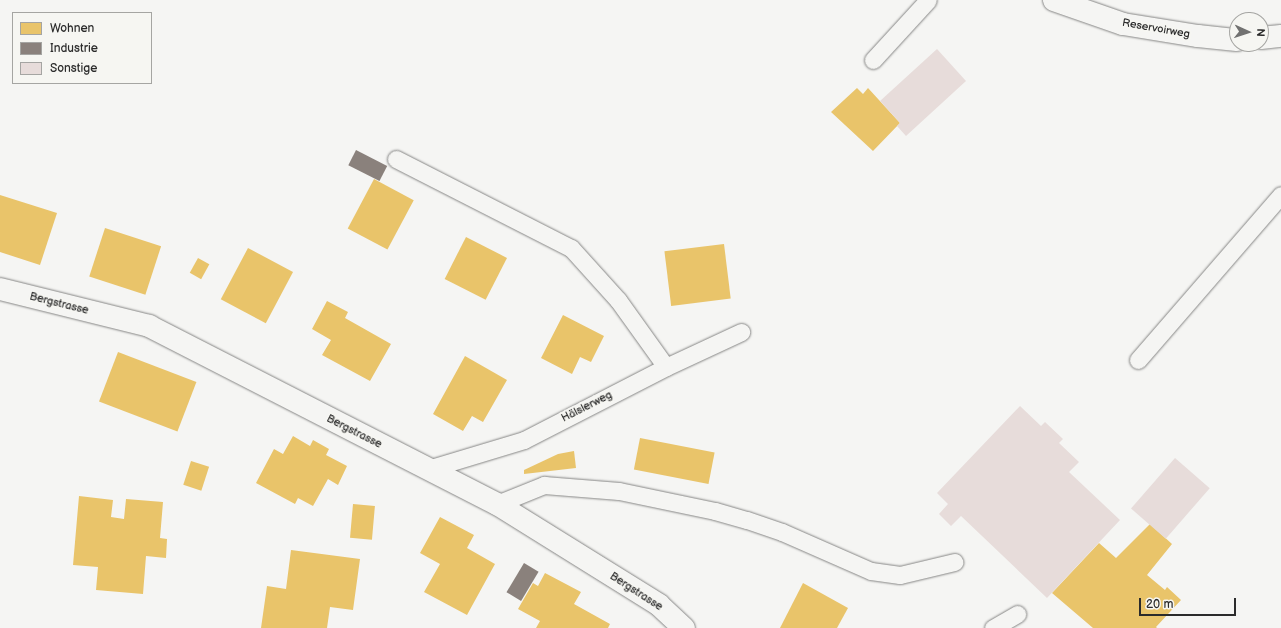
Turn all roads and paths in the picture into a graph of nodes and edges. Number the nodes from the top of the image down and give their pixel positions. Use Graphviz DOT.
graph roads {
  1 [pos="928,0"];
  2 [pos="1054,0"];
  3 [pos="1281,36"];
  4 [pos="1269,37"];
  5 [pos="1229,39"];
  6 [pos="873,60"];
  7 [pos="396,159"];
  8 [pos="1281,195"];
  9 [pos="0,289"];
  10 [pos="741,332"];
  11 [pos="1138,360"];
  12 [pos="666,367"];
  13 [pos="428,469"];
  14 [pos="498,504"];
  15 [pos="954,562"];
  16 [pos="1017,614"];
  17 [pos="684,628"];
  18 [pos="993,628"];
  1 -- 6 [label="lane"];
  2 -- 5 [label="street, Reservoirweg"];
  3 -- 4 [label="street"];
  7 -- 12 [label="lane"];
  8 -- 11 [label="lane"];
  9 -- 13 [label="street, Bergstrasse"];
  10 -- 12 [label="lane, Hälslerweg"];
  12 -- 13 [label="lane, Hälslerweg"];
  13 -- 14 [label="street, Bergstrasse"];
  14 -- 15 [label="lane"];
  14 -- 17 [label="street, Bergstrasse"];
  16 -- 18 [label="lane"];
}
